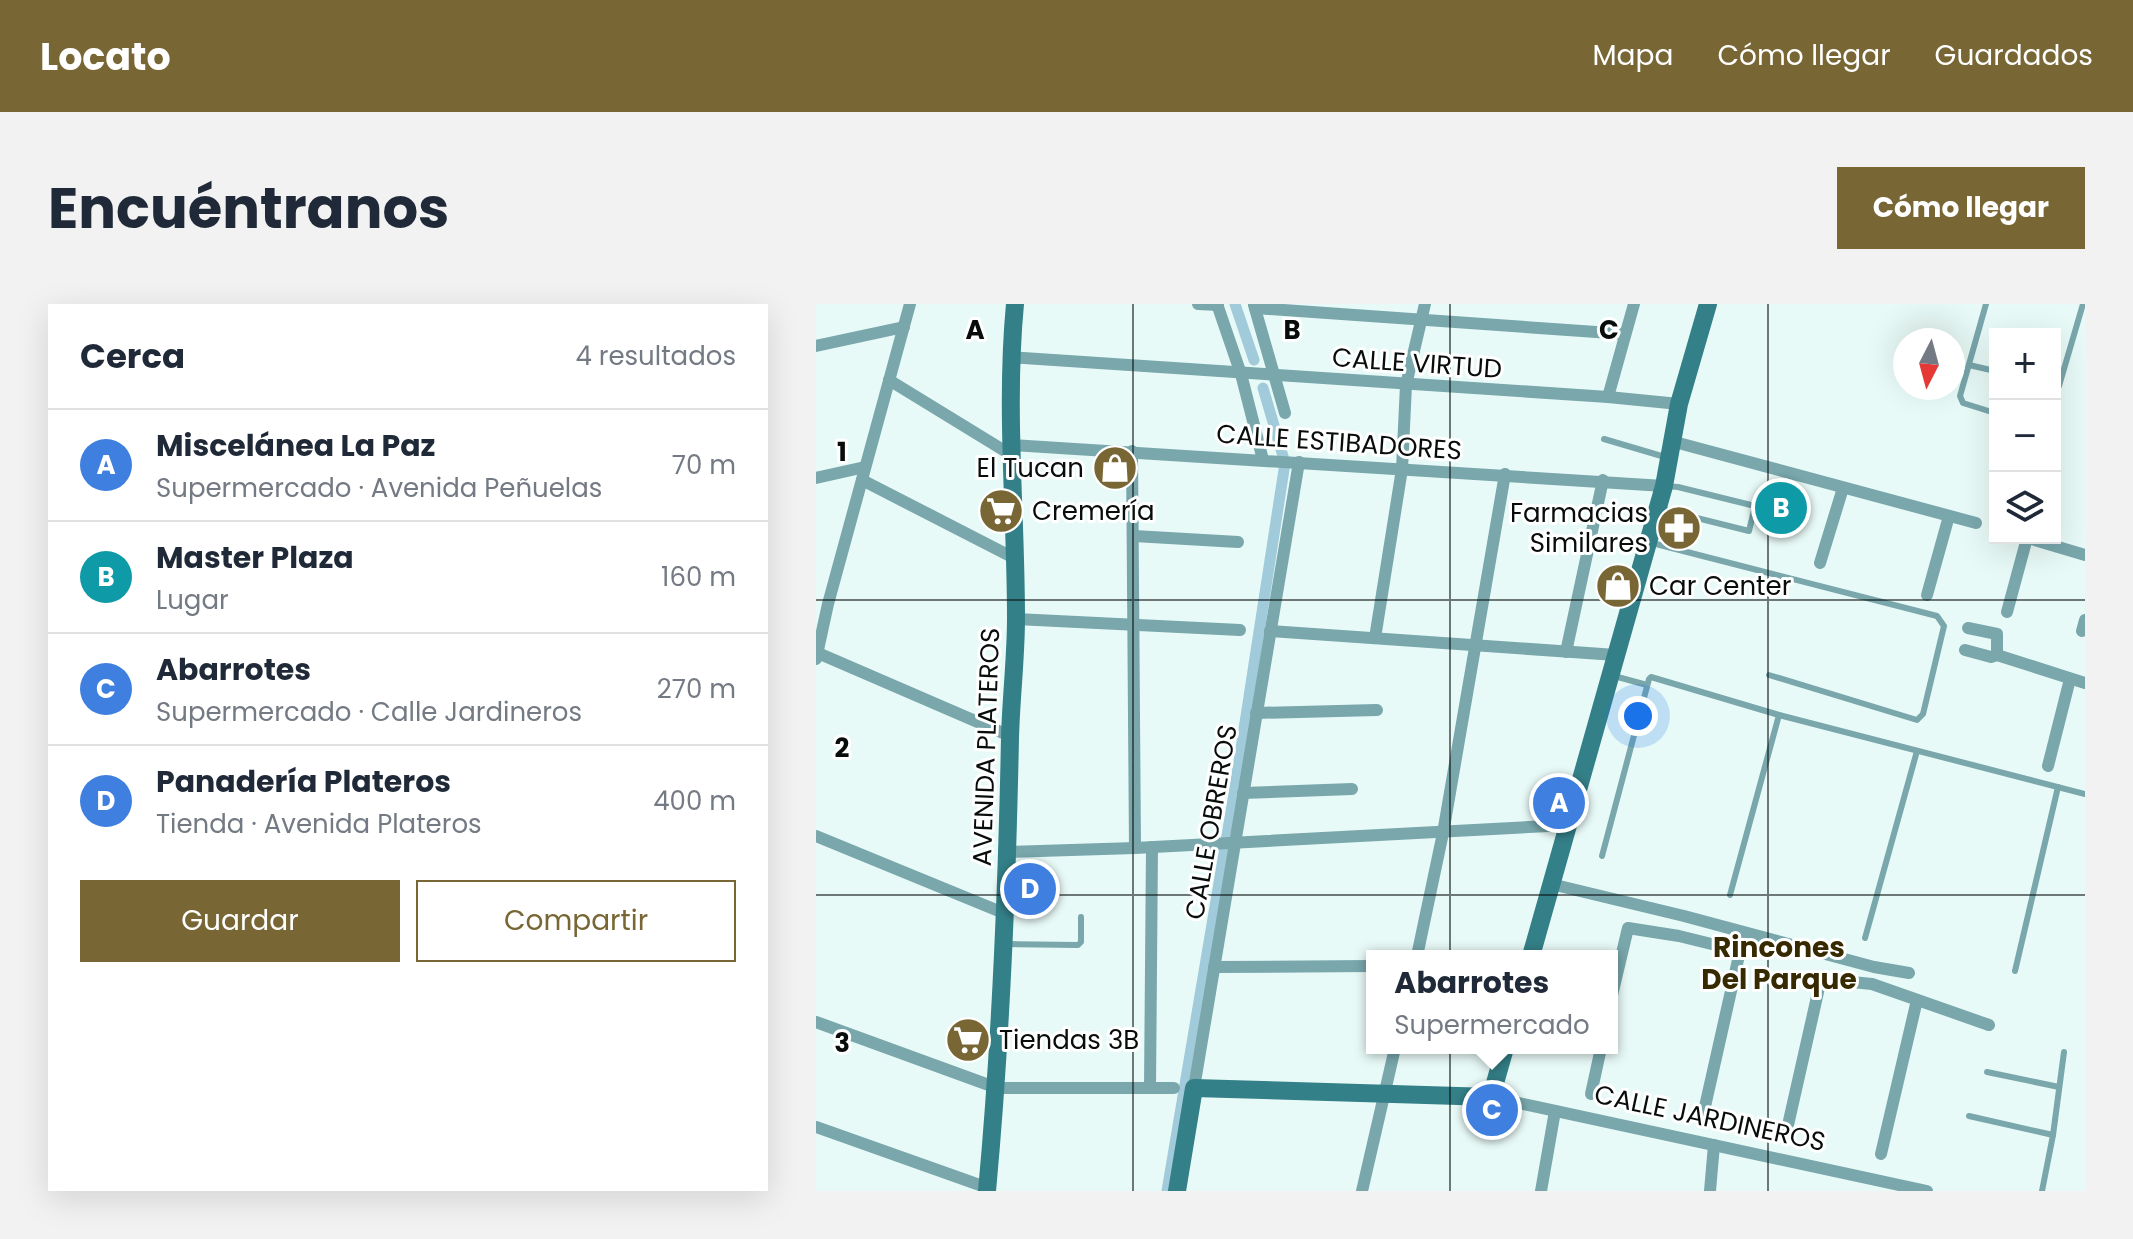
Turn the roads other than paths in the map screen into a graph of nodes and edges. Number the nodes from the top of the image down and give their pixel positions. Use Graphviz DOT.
graph roads {
  1 [pos="910,304"];
  2 [pos="1015,304"];
  3 [pos="1198,304"];
  4 [pos="1425,304"];
  5 [pos="1634,304"];
  6 [pos="1708,304"];
  7 [pos="1986,304"];
  8 [pos="2083,304"];
  9 [pos="1217,305"];
  10 [pos="1254,306"];
  11 [pos="1421,319"];
  12 [pos="904,327"];
  13 [pos="1625,334"];
  14 [pos="816,346"];
  15 [pos="1010,357"];
  16 [pos="1969,365"];
  17 [pos="1989,370"];
  18 [pos="2061,373"];
  19 [pos="1241,374"];
  20 [pos="1276,376"];
  21 [pos="889,380"];
  22 [pos="1406,385"];
  23 [pos="1608,397"];
  24 [pos="1679,404"];
  25 [pos="1989,411"];
  26 [pos="1285,413"];
  27 [pos="1604,439"];
  28 [pos="1012,450"];
  29 [pos="1670,450"];
  30 [pos="1132,451"];
  31 [pos="1263,460"];
  32 [pos="1297,462"];
  33 [pos="1402,469"];
  34 [pos="864,474"];
  35 [pos="1505,474"];
  36 [pos="816,478"];
  37 [pos="1603,480"];
  38 [pos="1664,486"];
  39 [pos="1843,488"];
  40 [pos="1658,508"];
  41 [pos="1949,516"];
  42 [pos="1976,523"];
  43 [pos="1134,536"];
  44 [pos="1238,542"];
  45 [pos="1649,542"];
  46 [pos="2026,544"];
  47 [pos="2048,544"];
  48 [pos="2085,555"];
  49 [pos="1014,558"];
  50 [pos="1820,563"];
  51 [pos="1927,595"];
  52 [pos="822,605"];
  53 [pos="2007,612"];
  54 [pos="1016,619"];
  55 [pos="1135,625"];
  56 [pos="1968,628"];
  57 [pos="1240,630"];
  58 [pos="1270,631"];
  59 [pos="1375,638"];
  60 [pos="1477,645"];
  61 [pos="1965,650"];
  62 [pos="1566,652"];
  63 [pos="1616,655"];
  64 [pos="1997,655"];
  65 [pos="817,656"];
  66 [pos="1611,675"];
  67 [pos="1769,675"];
  68 [pos="2070,679"];
  69 [pos="2085,683"];
  70 [pos="1647,685"];
  71 [pos="1377,710"];
  72 [pos="1256,713"];
  73 [pos="1779,715"];
  74 [pos="1010,736"];
  75 [pos="1917,751"];
  76 [pos="2048,766"];
  77 [pos="2058,787"];
  78 [pos="1352,789"];
  79 [pos="1243,793"];
  80 [pos="2085,794"];
  81 [pos="1568,825"];
  82 [pos="1443,833"];
  83 [pos="816,836"];
  84 [pos="1231,842"];
  85 [pos="1152,847"];
  86 [pos="1135,848"];
  87 [pos="1009,852"];
  88 [pos="1602,856"];
  89 [pos="1551,884"];
  90 [pos="1730,895"];
  91 [pos="1006,914"];
  92 [pos="1081,917"];
  93 [pos="1690,918"];
  94 [pos="1686,937"];
  95 [pos="1865,938"];
  96 [pos="1004,945"];
  97 [pos="1418,950"];
  98 [pos="1533,950"];
  99 [pos="1366,966"];
  100 [pos="1869,966"];
  101 [pos="1214,967"];
  102 [pos="1618,970"];
  103 [pos="2015,971"];
  104 [pos="1909,973"];
  105 [pos="1866,982"];
  106 [pos="1917,1000"];
  107 [pos="816,1022"];
  108 [pos="1989,1025"];
  109 [pos="2064,1052"];
  110 [pos="1394,1054"];
  111 [pos="1503,1054"];
  112 [pos="1600,1054"];
  113 [pos="1987,1072"];
  114 [pos="2059,1087"];
  115 [pos="997,1088"];
  116 [pos="1150,1088"];
  117 [pos="1174,1088"];
  118 [pos="1194,1088"];
  119 [pos="1384,1092"];
  120 [pos="1591,1094"];
  121 [pos="1491,1097"];
  122 [pos="1555,1111"];
  123 [pos="1704,1111"];
  124 [pos="1969,1116"];
  125 [pos="816,1127"];
  126 [pos="1786,1134"];
  127 [pos="2053,1135"];
  128 [pos="1714,1145"];
  129 [pos="1881,1154"];
  130 [pos="988,1189"];
  131 [pos="1177,1191"];
  132 [pos="1362,1191"];
  133 [pos="1541,1191"];
  134 [pos="1710,1191"];
  135 [pos="1927,1191"];
  136 [pos="2042,1191"];
  1 -- 12 [label="street"];
  2 -- 15 [label="street, AVENIDA PLATEROS"];
  3 -- 9 [label="street"];
  4 -- 11 [label="street"];
  5 -- 13 [label="street"];
  6 -- 24 [label="street"];
  7 -- 16 [label="lane"];
  8 -- 18 [label="lane"];
  9 -- 19 [label="street"];
  10 -- 11 [label="street"];
  10 -- 20 [label="street"];
  11 -- 13 [label="street"];
  11 -- 22 [label="street"];
  12 -- 14 [label="street"];
  12 -- 21 [label="street"];
  13 -- 23 [label="street"];
  15 -- 19 [label="street, CALLE VIRTUD"];
  15 -- 28 [label="street, AVENIDA PLATEROS"];
  16 -- 17 [label="lane"];
  16 -- 25 [label="lane"];
  19 -- 20 [label="street, CALLE VIRTUD"];
  19 -- 31 [label="street"];
  20 -- 22 [label="street, CALLE VIRTUD"];
  20 -- 26 [label="street"];
  21 -- 28 [label="street"];
  21 -- 34 [label="street"];
  22 -- 23 [label="street, CALLE VIRTUD"];
  22 -- 33 [label="street"];
  23 -- 24 [label="street, CALLE VIRTUD"];
  24 -- 29 [label="street"];
  27 -- 29 [label="lane"];
  28 -- 30 [label="street, CALLE ESTIBADORES"];
  28 -- 49 [label="street, AVENIDA PLATEROS"];
  29 -- 38 [label="street"];
  29 -- 39 [label="street"];
  30 -- 31 [label="street, CALLE ESTIBADORES"];
  30 -- 43 [label="street"];
  31 -- 32 [label="street, CALLE ESTIBADORES"];
  32 -- 33 [label="street, CALLE ESTIBADORES"];
  32 -- 58 [label="street, CALLE OBREROS"];
  33 -- 35 [label="street, CALLE ESTIBADORES"];
  33 -- 59 [label="street"];
  34 -- 36 [label="street"];
  34 -- 49 [label="street"];
  34 -- 52 [label="street"];
  35 -- 37 [label="street, CALLE ESTIBADORES"];
  35 -- 60 [label="street"];
  37 -- 38 [label="street, CALLE ESTIBADORES"];
  37 -- 62 [label="street"];
  38 -- 40 [label="street"];
  38 -- 40 [label="lane"];
  39 -- 41 [label="street"];
  39 -- 50 [label="street"];
  40 -- 45 [label="street"];
  41 -- 42 [label="street"];
  41 -- 51 [label="street"];
  43 -- 44 [label="street"];
  43 -- 55 [label="street"];
  45 -- 63 [label="street"];
  45 -- 67 [label="lane"];
  46 -- 53 [label="street"];
  47 -- 48 [label="street"];
  49 -- 54 [label="street, AVENIDA PLATEROS"];
  52 -- 65 [label="street"];
  54 -- 55 [label="street"];
  54 -- 74 [label="street, AVENIDA PLATEROS"];
  55 -- 57 [label="street"];
  55 -- 86 [label="street"];
  56 -- 64 [label="street"];
  58 -- 59 [label="street"];
  58 -- 72 [label="street, CALLE OBREROS"];
  59 -- 60 [label="street"];
  60 -- 62 [label="street"];
  60 -- 82 [label="street"];
  61 -- 64 [label="street"];
  62 -- 63 [label="street"];
  63 -- 66 [label="street"];
  64 -- 68 [label="street"];
  65 -- 74 [label="street"];
  66 -- 70 [label="lane"];
  66 -- 81 [label="street"];
  68 -- 69 [label="street"];
  68 -- 76 [label="street"];
  70 -- 73 [label="lane"];
  70 -- 88 [label="lane"];
  71 -- 72 [label="street"];
  72 -- 79 [label="street, CALLE OBREROS"];
  73 -- 75 [label="lane"];
  73 -- 90 [label="lane"];
  74 -- 87 [label="street, AVENIDA PLATEROS"];
  75 -- 77 [label="lane"];
  75 -- 95 [label="lane"];
  77 -- 80 [label="lane"];
  77 -- 103 [label="lane"];
  78 -- 79 [label="street"];
  79 -- 84 [label="street, CALLE OBREROS"];
  81 -- 82 [label="street"];
  81 -- 89 [label="street"];
  82 -- 84 [label="street"];
  82 -- 97 [label="street"];
  83 -- 91 [label="street"];
  84 -- 85 [label="street"];
  84 -- 101 [label="street, CALLE OBREROS"];
  85 -- 86 [label="street"];
  85 -- 116 [label="street"];
  86 -- 87 [label="street"];
  87 -- 91 [label="street, AVENIDA PLATEROS"];
  89 -- 93 [label="street"];
  89 -- 98 [label="street"];
  91 -- 96 [label="street, AVENIDA PLATEROS"];
  92 -- 96 [label="lane"];
  93 -- 94 [label="street"];
  93 -- 100 [label="street"];
  94 -- 102 [label="street"];
  94 -- 123 [label="street"];
  96 -- 115 [label="street, AVENIDA PLATEROS"];
  99 -- 101 [label="street"];
  100 -- 104 [label="street"];
  100 -- 105 [label="street"];
  101 -- 118 [label="street, CALLE OBREROS"];
  105 -- 106 [label="street"];
  105 -- 126 [label="street"];
  106 -- 108 [label="street"];
  106 -- 129 [label="street"];
  107 -- 115 [label="street"];
  109 -- 114 [label="lane"];
  110 -- 119 [label="street"];
  111 -- 121 [label="street"];
  112 -- 120 [label="street"];
  113 -- 114 [label="lane"];
  114 -- 127 [label="lane"];
  115 -- 116 [label="street"];
  115 -- 130 [label="street, AVENIDA PLATEROS"];
  116 -- 117 [label="street"];
  118 -- 119 [label="street, CALLE JARDINEROS"];
  118 -- 131 [label="street, CALLE OBREROS"];
  119 -- 121 [label="street, CALLE JARDINEROS"];
  119 -- 132 [label="street"];
  121 -- 122 [label="street, CALLE JARDINEROS"];
  122 -- 128 [label="street, CALLE JARDINEROS"];
  122 -- 133 [label="street"];
  124 -- 127 [label="lane"];
  125 -- 130 [label="street"];
  127 -- 136 [label="lane"];
  128 -- 134 [label="street"];
  128 -- 135 [label="street, CALLE JARDINEROS"];
}
